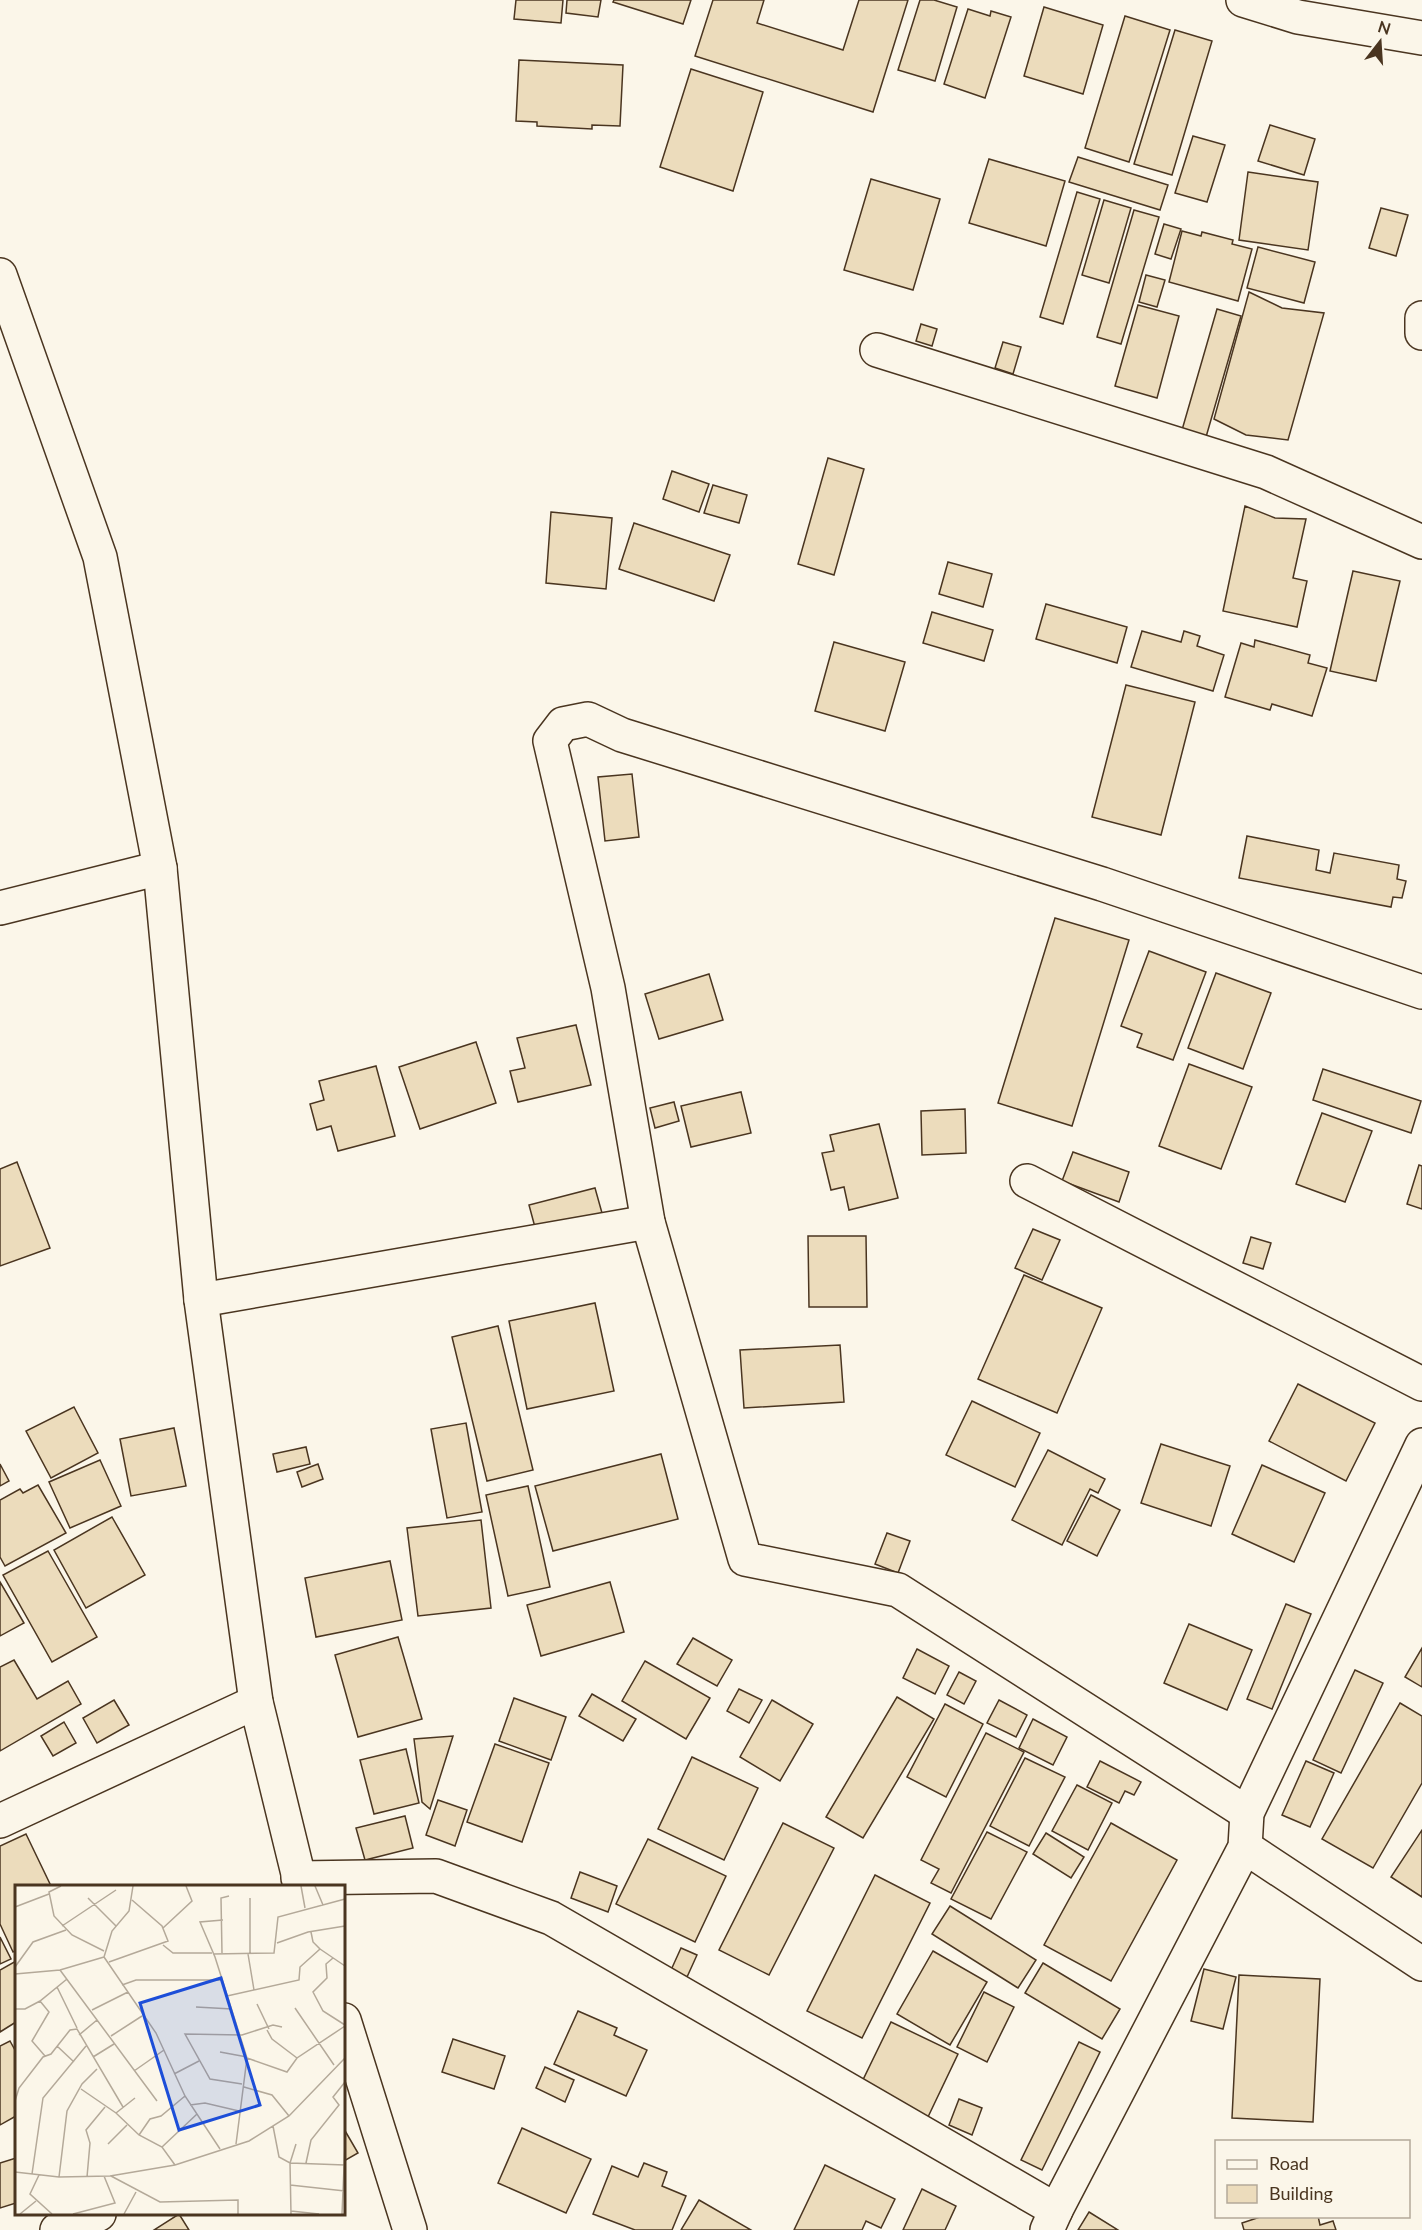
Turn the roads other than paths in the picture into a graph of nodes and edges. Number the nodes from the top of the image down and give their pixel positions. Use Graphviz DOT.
graph roads {
  1 [pos="1243,0"];
  2 [pos="1422,38"];
  3 [pos="0,275"];
  4 [pos="1422,318"];
  5 [pos="1422,324"];
  6 [pos="1422,333"];
  7 [pos="877,350"];
  8 [pos="1422,542"];
  9 [pos="160,868"];
  10 [pos="0,908"];
  11 [pos="1422,992"];
  12 [pos="1027,1181"];
  13 [pos="648,1222"];
  14 [pos="201,1300"];
  15 [pos="1422,1384"];
  16 [pos="1422,1445"];
  17 [pos="256,1702"];
  18 [pos="1247,1813"];
  19 [pos="0,1821"];
  20 [pos="1245,1847"];
  21 [pos="299,1882"];
  22 [pos="1422,1964"];
  23 [pos="345,2027"];
  24 [pos="350,2064"];
  25 [pos="97,2215"];
  26 [pos="1052,2220"];
  27 [pos="57,2230"];
  28 [pos="410,2230"];
  1 -- 2 [label="street"];
  3 -- 9 [label="street"];
  4 -- 5 [label="street"];
  5 -- 6 [label="street"];
  7 -- 8 [label="street"];
  9 -- 10 [label="street"];
  9 -- 14 [label="street"];
  11 -- 13 [label="street"];
  12 -- 15 [label="street"];
  13 -- 14 [label="street"];
  13 -- 18 [label="street"];
  14 -- 17 [label="street"];
  16 -- 18 [label="street"];
  17 -- 19 [label="street"];
  17 -- 21 [label="street"];
  18 -- 20 [label="street"];
  20 -- 22 [label="street"];
  20 -- 26 [label="street"];
  21 -- 26 [label="street"];
  23 -- 24 [label="street"];
  24 -- 28 [label="street"];
  25 -- 27 [label="street"];
}
